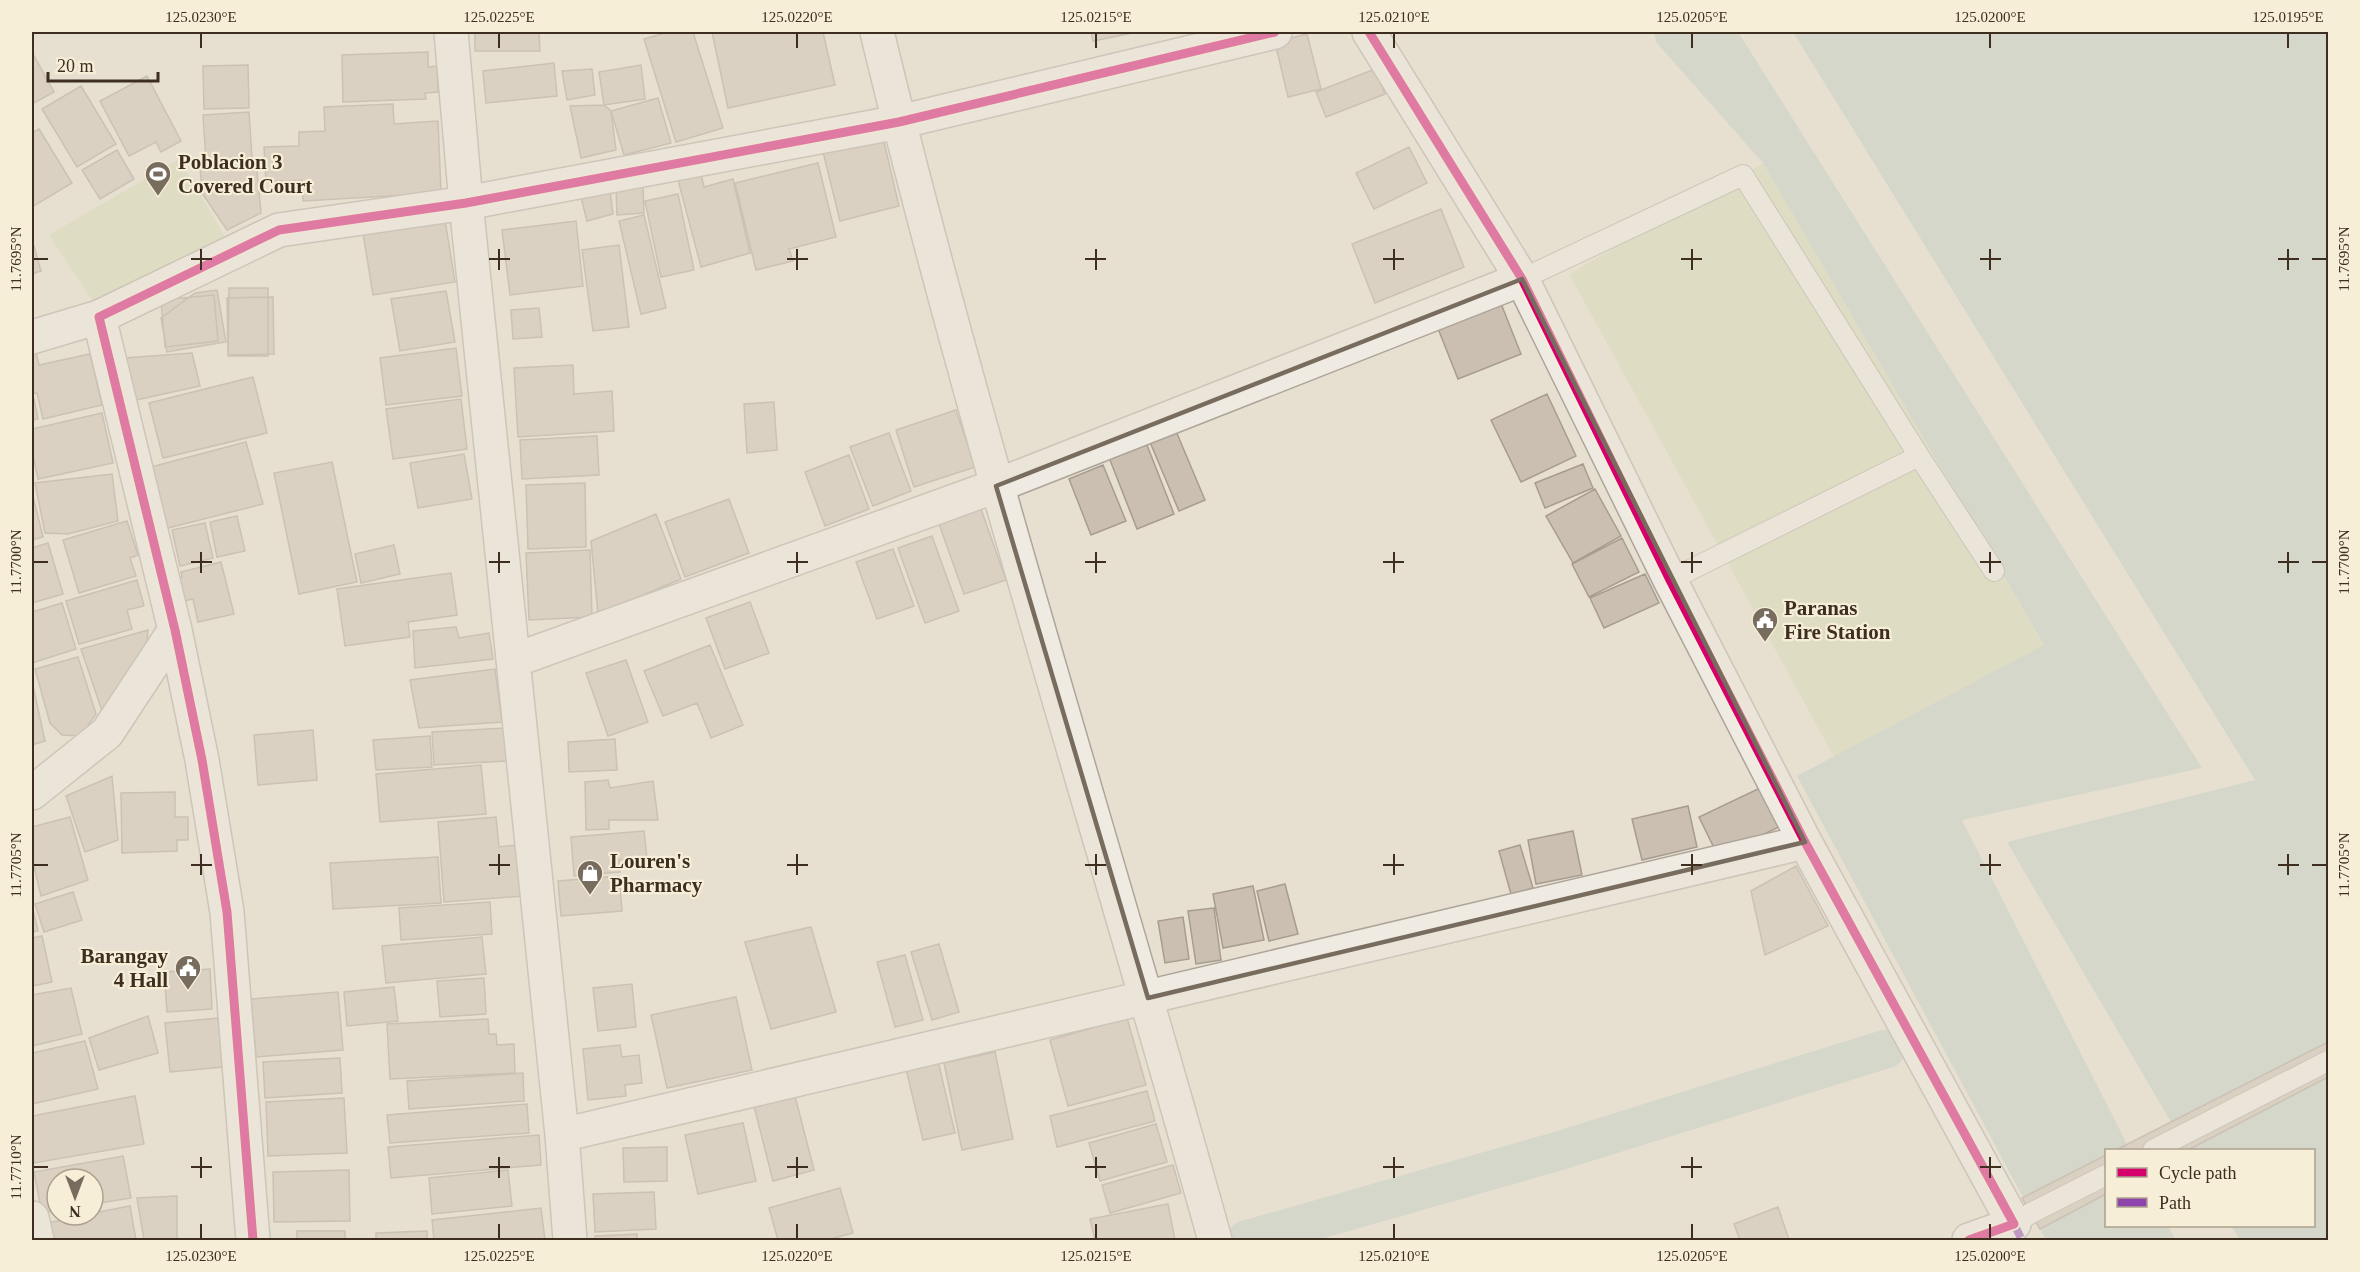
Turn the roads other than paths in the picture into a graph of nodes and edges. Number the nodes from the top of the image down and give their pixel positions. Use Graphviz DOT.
graph roads {
  1 [pos="451,32"];
  2 [pos="877,32"];
  3 [pos="1275,32"];
  4 [pos="1369,32"];
  5 [pos="899,122"];
  6 [pos="466,203"];
  7 [pos="1522,279"];
  8 [pos="99,317"];
  9 [pos="32,337"];
  10 [pos="1919,456"];
  11 [pos="996,486"];
  12 [pos="1994,571"];
  13 [pos="1671,580"];
  14 [pos="175,630"];
  15 [pos="515,660"];
  16 [pos="32,794"];
  17 [pos="1805,842"];
  18 [pos="1148,998"];
  19 [pos="2328,1061"];
  20 [pos="562,1135"];
  21 [pos="2155,1149"];
  22 [pos="2105,1175"];
  23 [pos="32,1218"];
  24 [pos="2014,1224"];
  25 [pos="37,1240"];
  26 [pos="252,1240"];
  27 [pos="570,1240"];
  28 [pos="1215,1240"];
  29 [pos="1969,1240"];
  1 -- 6 [label="street"];
  2 -- 5 [label="street"];
  3 -- 5 [label="street"];
  4 -- 7 [label="street"];
  5 -- 6 [label="street"];
  5 -- 11 [label="street"];
  6 -- 8 [label="street"];
  6 -- 15 [label="street"];
  7 -- 10 [label="lane"];
  7 -- 11 [label="street"];
  7 -- 13 [label="street"];
  8 -- 9 [label="street"];
  8 -- 14 [label="street"];
  10 -- 12 [label="lane"];
  10 -- 13 [label="lane"];
  11 -- 15 [label="street"];
  11 -- 18 [label="street"];
  13 -- 17 [label="street"];
  14 -- 16 [label="street"];
  14 -- 26 [label="street"];
  15 -- 20 [label="street"];
  17 -- 18 [label="street"];
  17 -- 24 [label="street"];
  18 -- 20 [label="street"];
  18 -- 28 [label="street"];
  19 -- 21 [label="lane"];
  20 -- 27 [label="street"];
  22 -- 24 [label="lane"];
  23 -- 25 [label="street"];
  24 -- 29 [label="street"];
}
